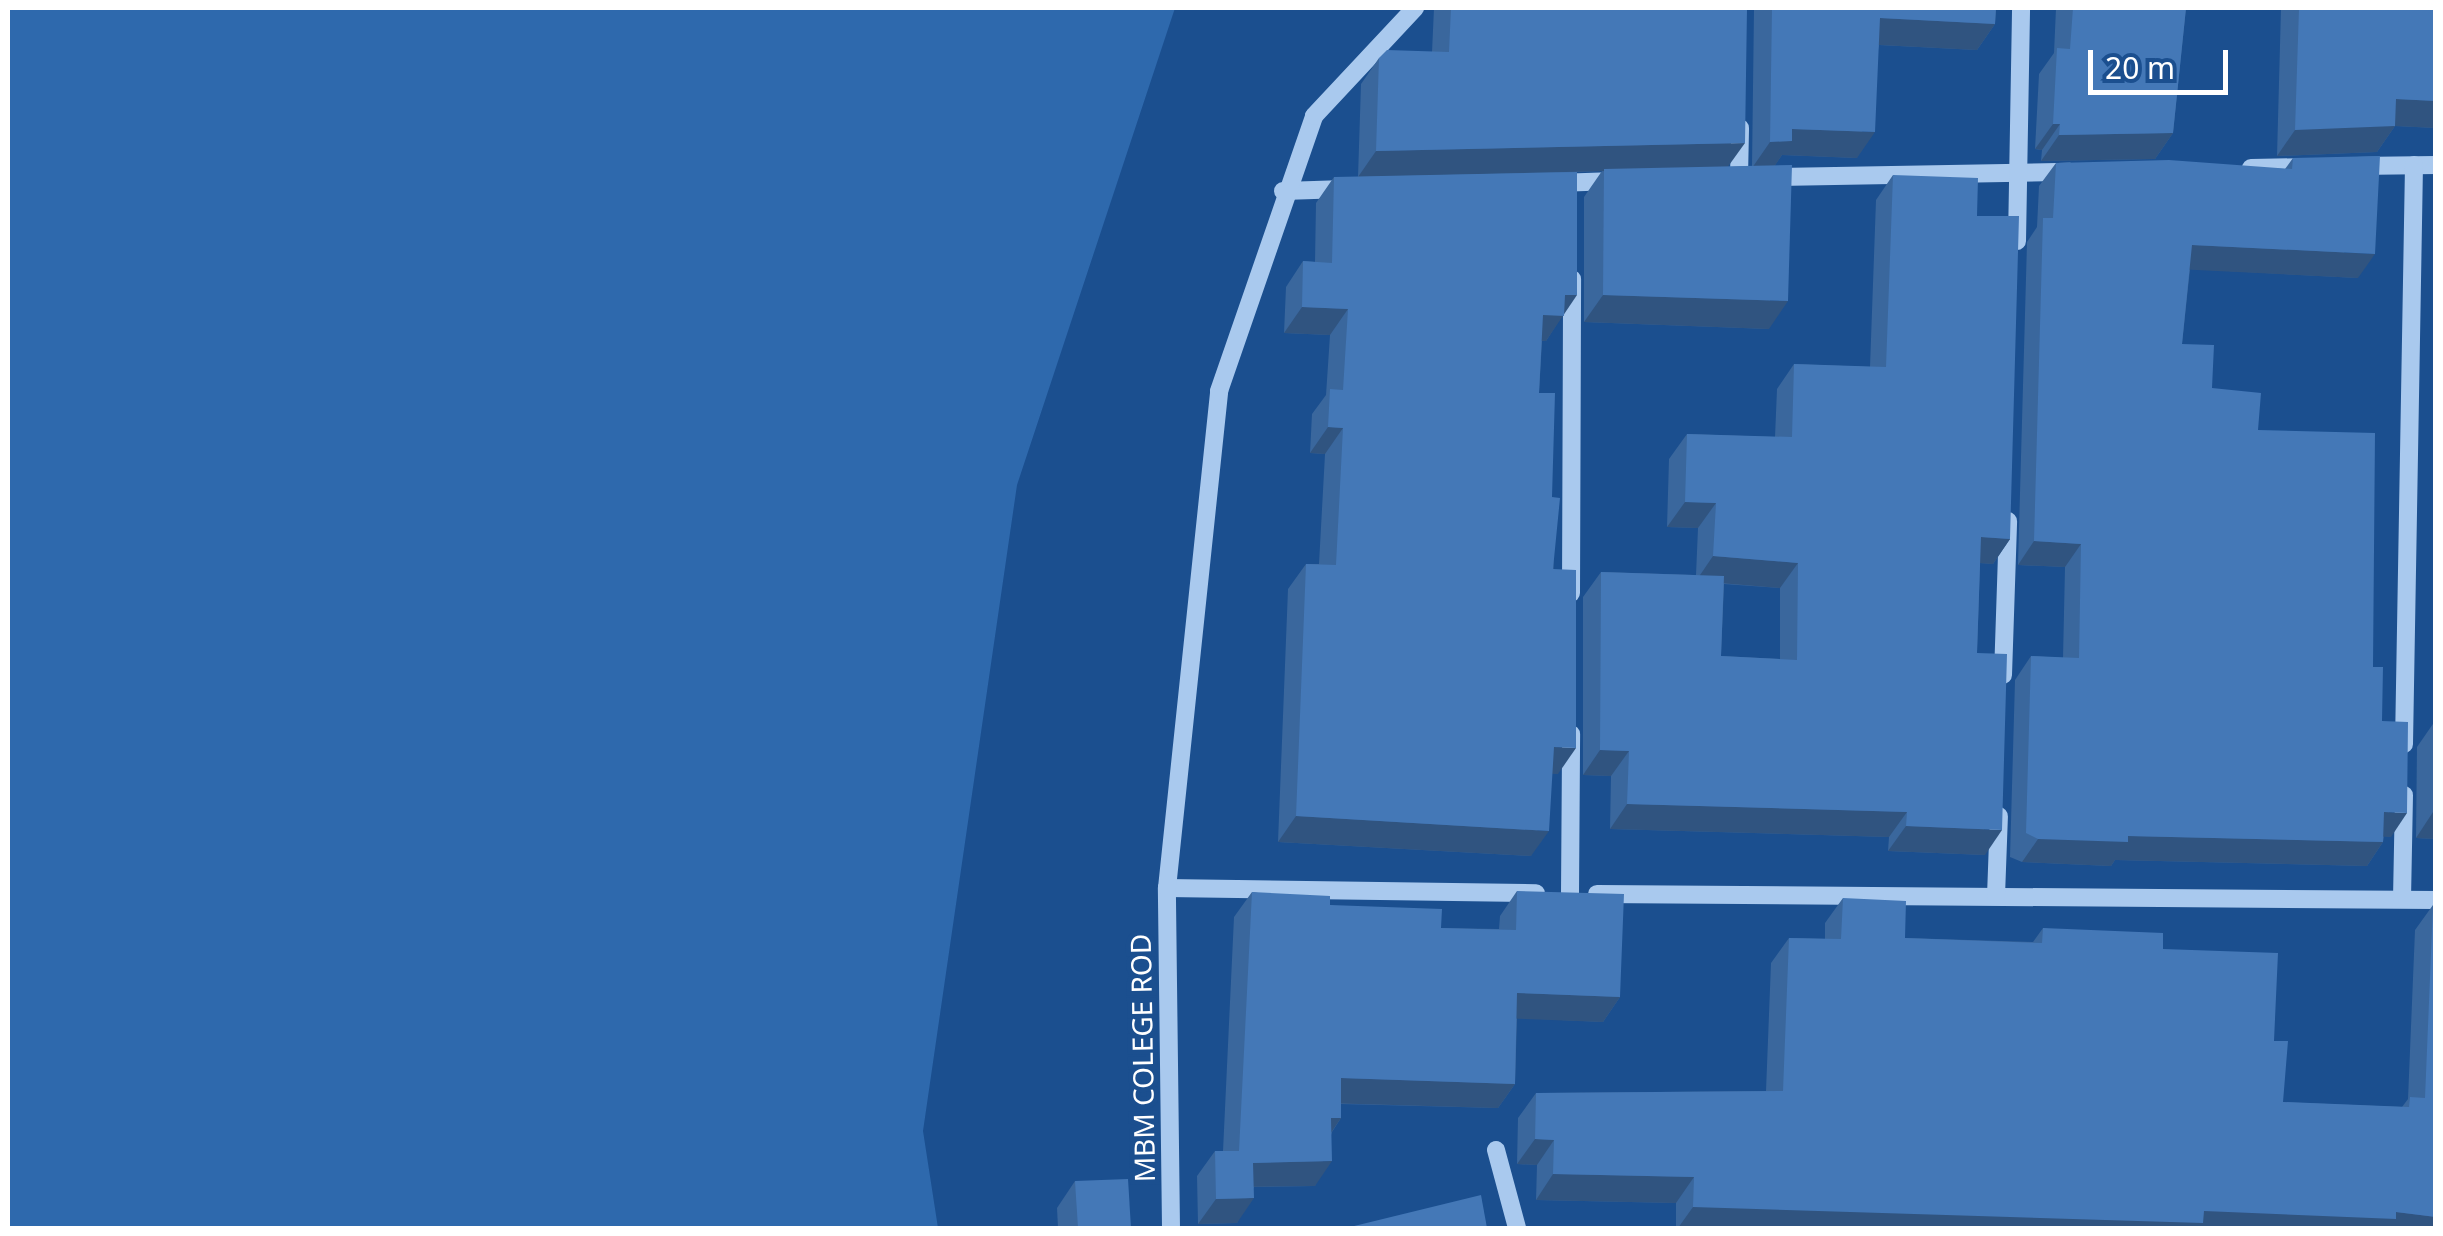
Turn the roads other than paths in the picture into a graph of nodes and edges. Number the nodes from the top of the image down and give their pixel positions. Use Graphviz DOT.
graph roads {
  1 [pos="1415,8"];
  2 [pos="2022,8"];
  3 [pos="1740,102"];
  4 [pos="2414,165"];
  5 [pos="2436,165"];
  6 [pos="2236,169"];
  7 [pos="2098,172"];
  8 [pos="2019,173"];
  9 [pos="1628,181"];
  10 [pos="1572,182"];
  11 [pos="1534,184"];
  12 [pos="1360,189"];
  13 [pos="1283,191"];
  14 [pos="1572,202"];
  15 [pos="1572,262"];
  16 [pos="2016,271"];
  17 [pos="2008,505"];
  18 [pos="1571,617"];
  19 [pos="2002,700"];
  20 [pos="1571,716"];
  21 [pos="2404,760"];
  22 [pos="2404,780"];
  23 [pos="1999,798"];
  24 [pos="1167,888"];
  25 [pos="1570,894"];
  26 [pos="1996,896"];
  27 [pos="2402,899"];
  28 [pos="2436,900"];
  29 [pos="1496,1150"];
  30 [pos="1171,1228"];
  31 [pos="1517,1228"];
  1 -- 13 [label="street, MBM COLEGE ROD"];
  2 -- 8 [label="street"];
  3 -- 8 [label="street"];
  4 -- 5 [label="street"];
  4 -- 6 [label="street"];
  4 -- 21 [label="street"];
  7 -- 8 [label="street"];
  8 -- 16 [label="street"];
  9 -- 10 [label="street"];
  10 -- 11 [label="street"];
  10 -- 14 [label="street"];
  12 -- 13 [label="street"];
  13 -- 24 [label="street, MBM COLEGE ROD"];
  15 -- 18 [label="street"];
  17 -- 19 [label="street"];
  20 -- 25 [label="street"];
  22 -- 27 [label="street"];
  23 -- 26 [label="street"];
  24 -- 25 [label="street"];
  24 -- 30 [label="street, MBM COLEGE ROD"];
  25 -- 26 [label="street"];
  26 -- 27 [label="street"];
  27 -- 28 [label="street"];
  29 -- 31 [label="street"];
}
